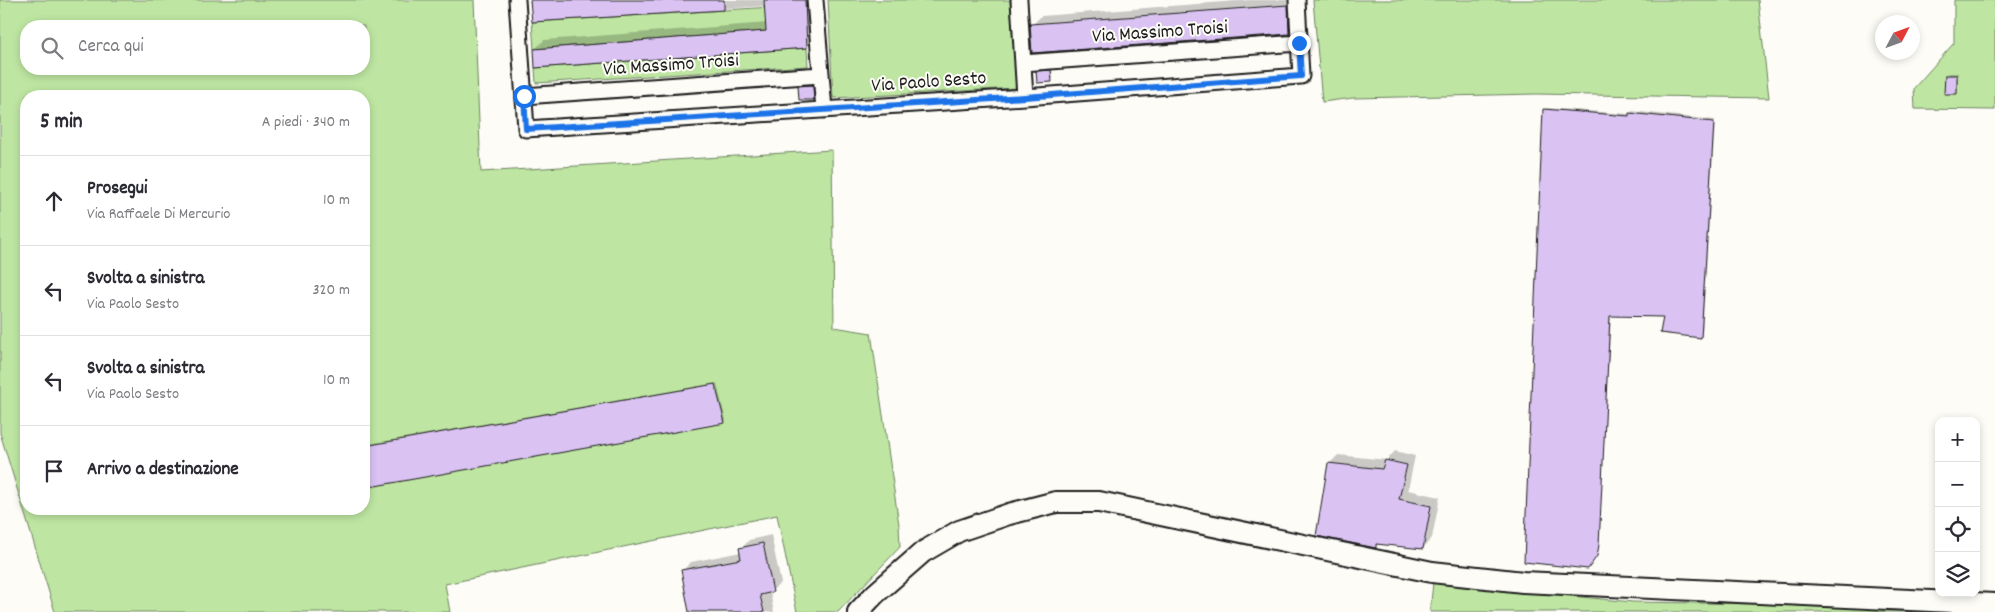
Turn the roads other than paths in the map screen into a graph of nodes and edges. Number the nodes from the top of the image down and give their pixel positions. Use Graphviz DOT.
graph roads {
  1 [pos="517,0"];
  2 [pos="815,0"];
  3 [pos="1019,0"];
  4 [pos="1297,0"];
  5 [pos="1299,43"];
  6 [pos="1023,63"];
  7 [pos="821,76"];
  8 [pos="524,96"];
  9 [pos="1025,97"];
  10 [pos="824,110"];
  11 [pos="1995,604"];
  12 [pos="858,612"];
  1 -- 8 [label="street"];
  2 -- 7 [label="street"];
  3 -- 6 [label="street"];
  4 -- 5 [label="street"];
  5 -- 6 [label="street, Via Massimo Troisi"];
  5 -- 9 [label="street, Via Paolo Sesto"];
  6 -- 9 [label="street"];
  7 -- 8 [label="street, Via Massimo Troisi"];
  7 -- 10 [label="street"];
  8 -- 10 [label="street, Via Paolo Sesto"];
  9 -- 10 [label="street, Via Paolo Sesto"];
  11 -- 12 [label="street"];
}
